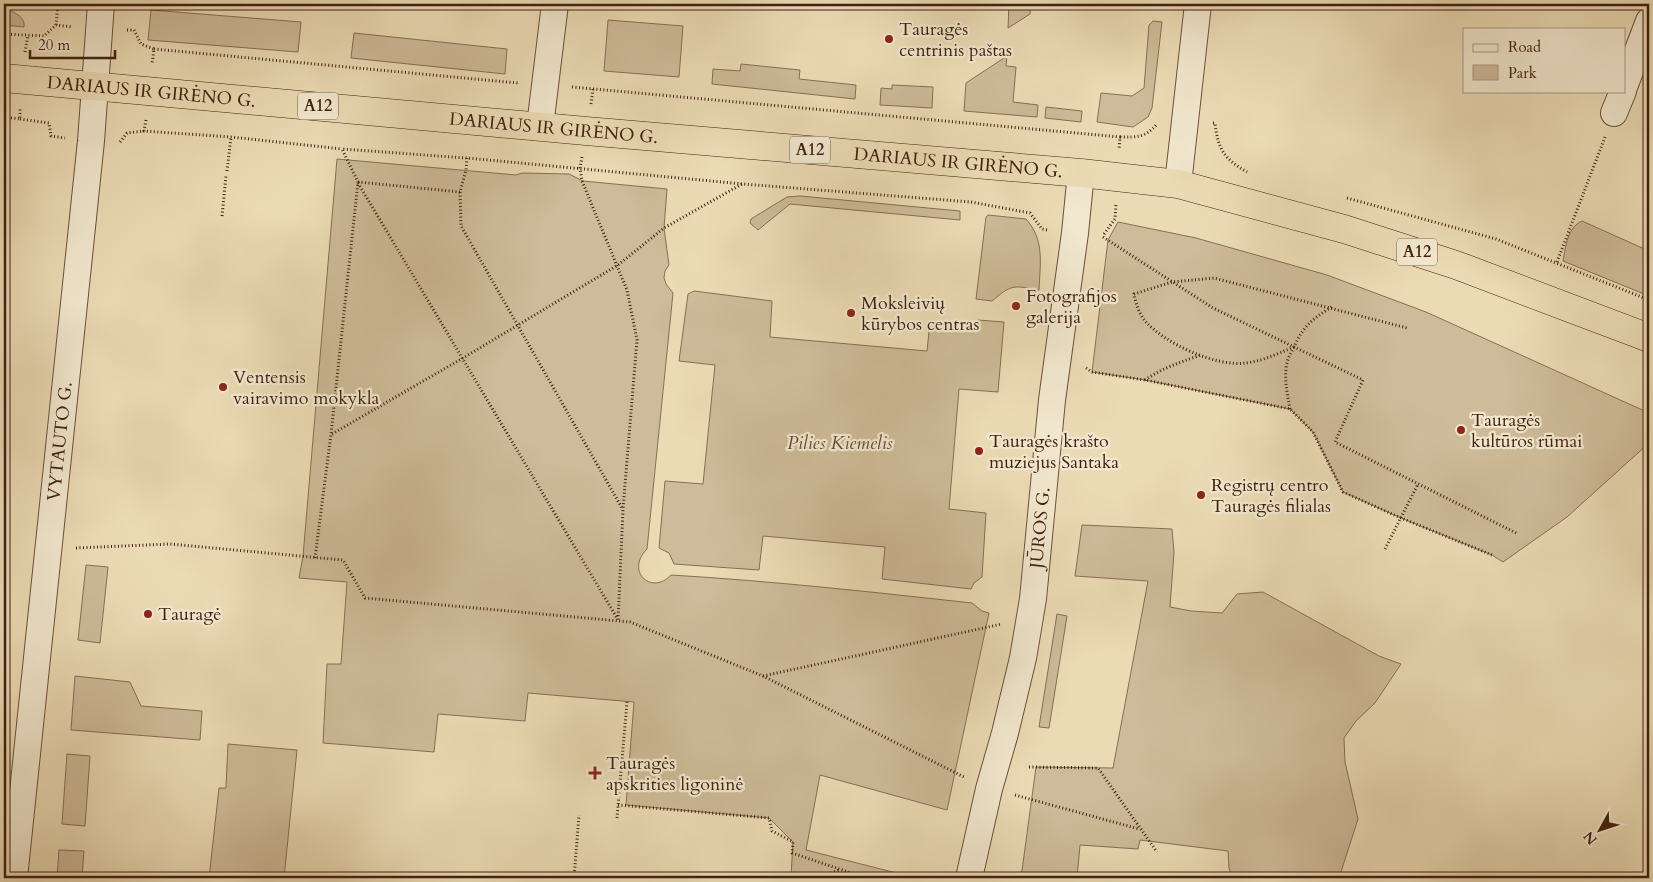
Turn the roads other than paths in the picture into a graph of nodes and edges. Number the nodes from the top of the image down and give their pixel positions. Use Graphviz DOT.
graph roads {
  1 [pos="101,4"];
  2 [pos="555,4"];
  3 [pos="1198,4"];
  4 [pos="1649,21"];
  5 [pos="4,78"];
  6 [pos="1626,82"];
  7 [pos="96,86"];
  8 [pos="540,126"];
  9 [pos="1081,173"];
  10 [pos="1178,184"];
  11 [pos="1649,338"];
  12 [pos="14,878"];
  13 [pos="969,878"];
  1 -- 7 [label="street, VYTAUTO G."];
  2 -- 8 [label="street"];
  3 -- 10 [label="street"];
  4 -- 6 [label="street"];
  5 -- 7 [label="highway, DARIAUS IR GIRĖNO G. / A12"];
  7 -- 8 [label="highway, DARIAUS IR GIRĖNO G. / A12"];
  7 -- 12 [label="street, VYTAUTO G."];
  8 -- 9 [label="highway, DARIAUS IR GIRĖNO G. / A12"];
  9 -- 10 [label="highway, DARIAUS IR GIRĖNO G. / A12"];
  9 -- 13 [label="street, JŪROS G."];
  10 -- 11 [label="highway, DARIAUS IR GIRĖNO G. / A12"];
}
